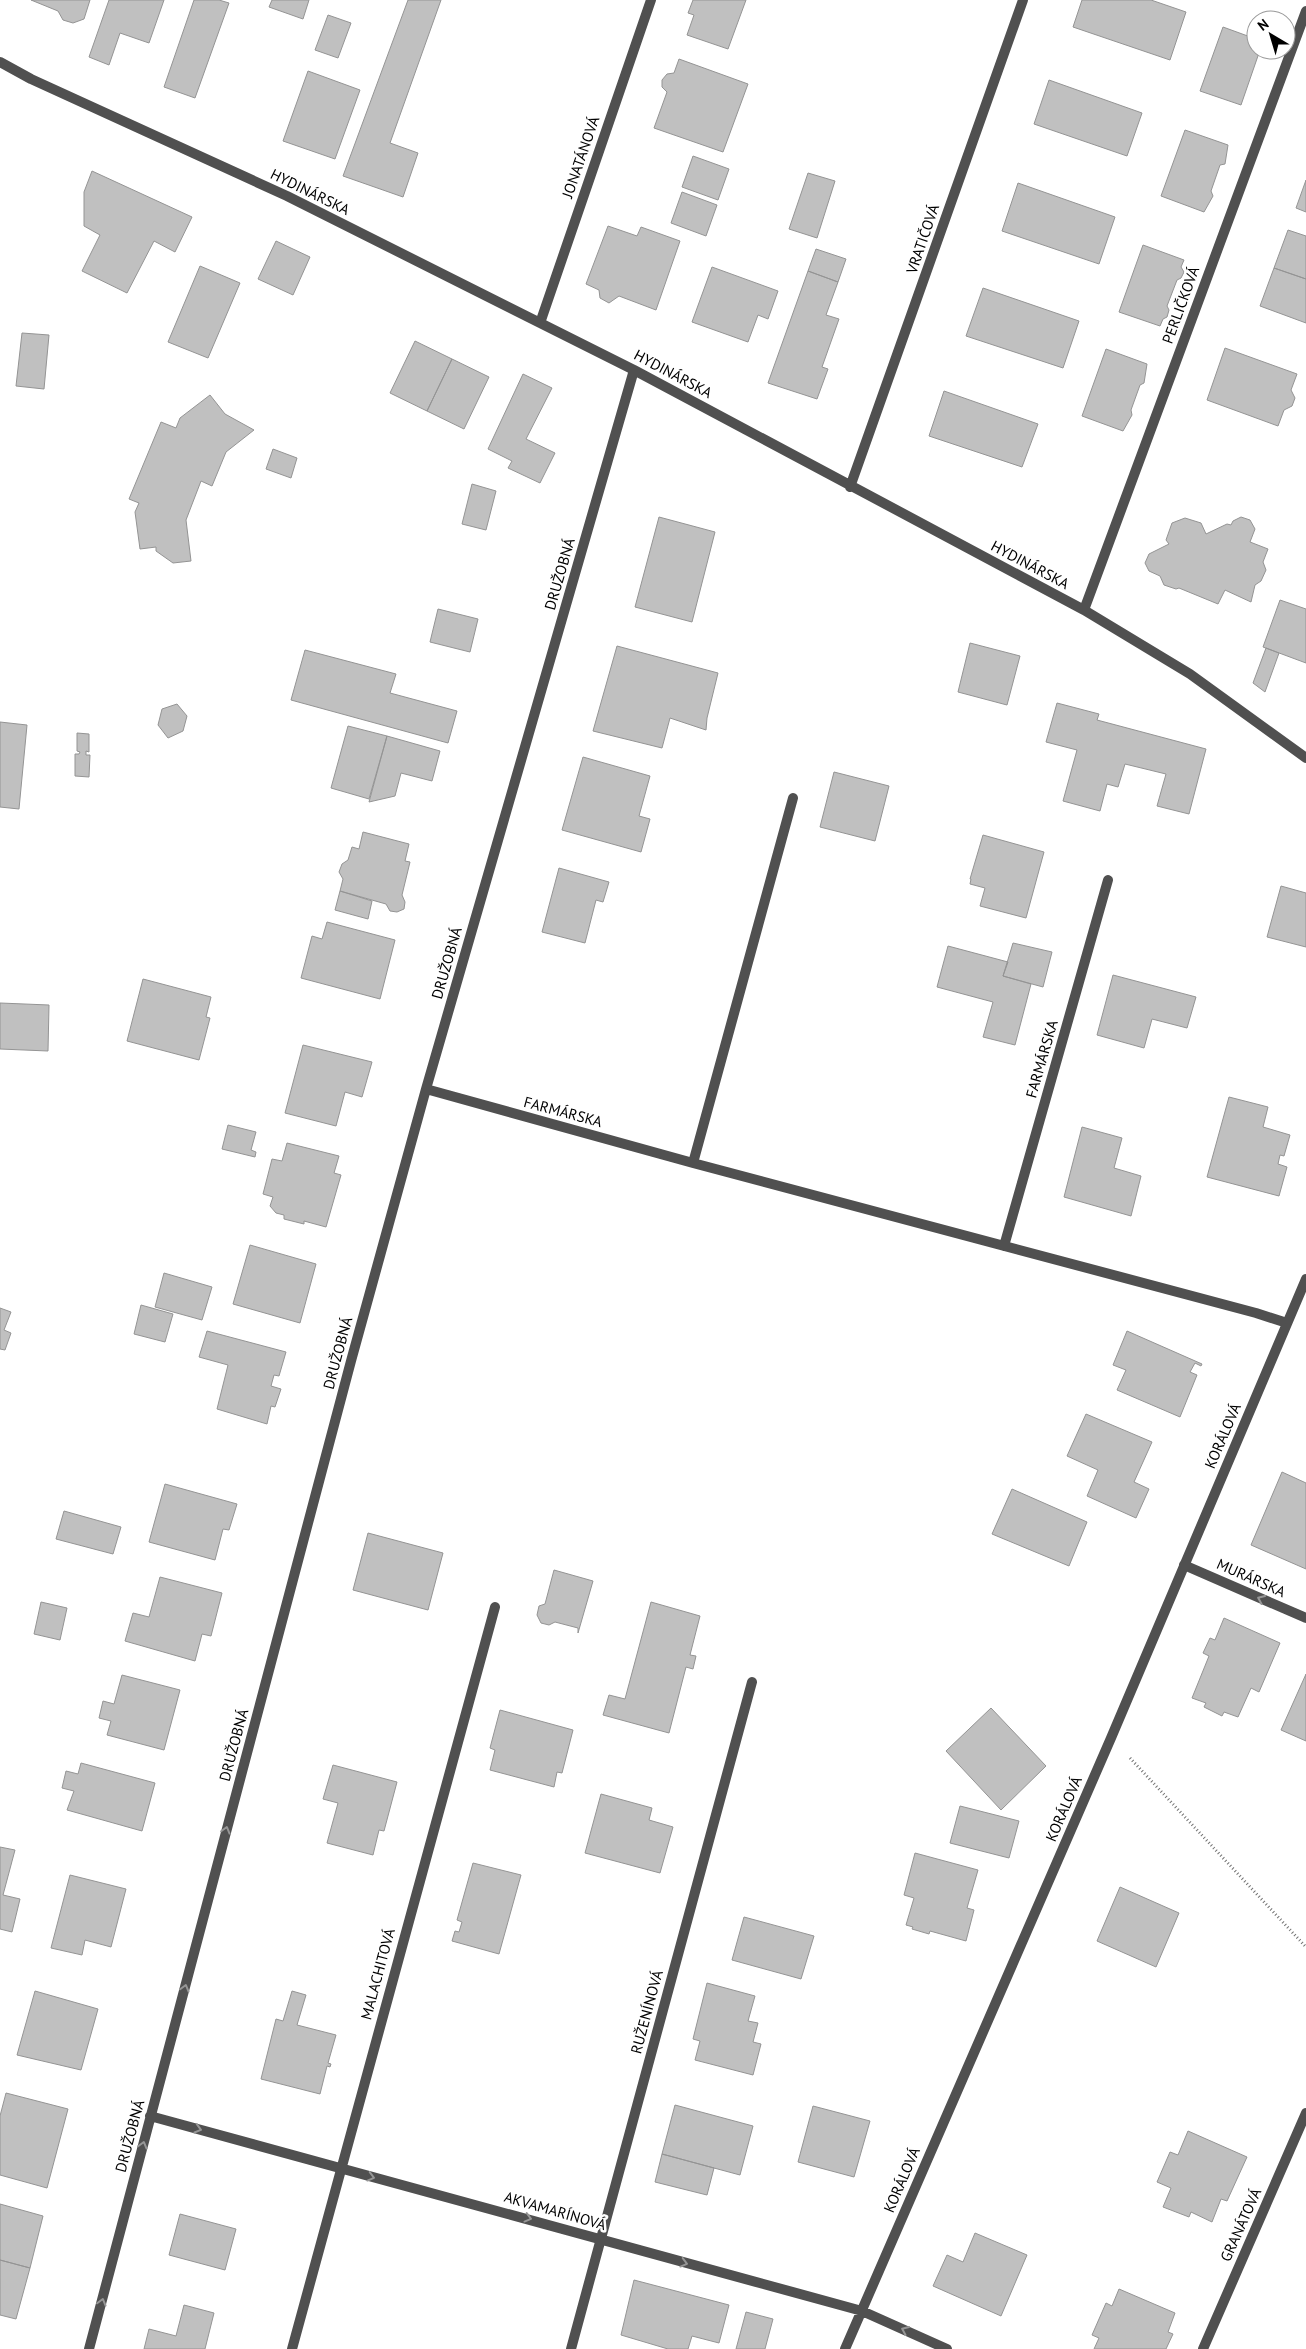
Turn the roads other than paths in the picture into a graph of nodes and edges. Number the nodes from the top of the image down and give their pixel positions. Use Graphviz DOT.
graph roads {
  1 [pos="651,0"];
  2 [pos="1022,0"];
  3 [pos="1306,11"];
  4 [pos="0,62"];
  5 [pos="540,323"];
  6 [pos="634,370"];
  7 [pos="850,487"];
  8 [pos="1084,610"];
  9 [pos="1306,758"];
  10 [pos="793,798"];
  11 [pos="1108,880"];
  12 [pos="426,1089"];
  13 [pos="693,1163"];
  14 [pos="1004,1246"];
  15 [pos="1306,1279"];
  16 [pos="1287,1323"];
  17 [pos="1184,1565"];
  18 [pos="495,1607"];
  19 [pos="1306,1618"];
  20 [pos="752,1682"];
  21 [pos="1306,2113"];
  22 [pos="150,2116"];
  23 [pos="340,2169"];
  24 [pos="601,2238"];
  25 [pos="862,2310"];
  26 [pos="90,2349"];
  27 [pos="292,2349"];
  28 [pos="571,2349"];
  29 [pos="845,2349"];
  30 [pos="947,2349"];
  31 [pos="1203,2349"];
  1 -- 5 [label="street, JONATÁNOVÁ"];
  2 -- 7 [label="street, VRATIČOVÁ"];
  3 -- 8 [label="street, PERLIČKOVÁ"];
  4 -- 5 [label="street, HYDINÁRSKA"];
  5 -- 6 [label="street, HYDINÁRSKA"];
  6 -- 7 [label="street, HYDINÁRSKA"];
  6 -- 12 [label="street, DRUŽOBNÁ"];
  7 -- 8 [label="street, HYDINÁRSKA"];
  8 -- 9 [label="street, HYDINÁRSKA"];
  10 -- 13 [label="street"];
  11 -- 14 [label="street, FARMÁRSKA"];
  12 -- 13 [label="street, FARMÁRSKA"];
  22 -- 12 [label="street, DRUŽOBNÁ, one-way"];
  13 -- 14 [label="street, FARMÁRSKA"];
  14 -- 16 [label="street, FARMÁRSKA"];
  15 -- 16 [label="street, KORÁLOVÁ"];
  16 -- 17 [label="street, KORÁLOVÁ"];
  19 -- 17 [label="street, MURÁRSKA, one-way"];
  17 -- 25 [label="street, KORÁLOVÁ"];
  18 -- 23 [label="street, MALACHITOVÁ"];
  20 -- 24 [label="street, RUŽENÍNOVÁ"];
  21 -- 31 [label="street, GRANÁTOVÁ"];
  22 -- 23 [label="street, AKVAMARÍNOVÁ, one-way"];
  26 -- 22 [label="street, DRUŽOBNÁ, one-way"];
  23 -- 24 [label="street, AKVAMARÍNOVÁ, one-way"];
  23 -- 27 [label="street, MALACHITOVÁ"];
  24 -- 25 [label="street, AKVAMARÍNOVÁ, one-way"];
  24 -- 28 [label="street, RUŽENÍNOVÁ"];
  25 -- 29 [label="street, KORÁLOVÁ"];
  30 -- 25 [label="street, AKVAMARÍNOVÁ, one-way"];
}
